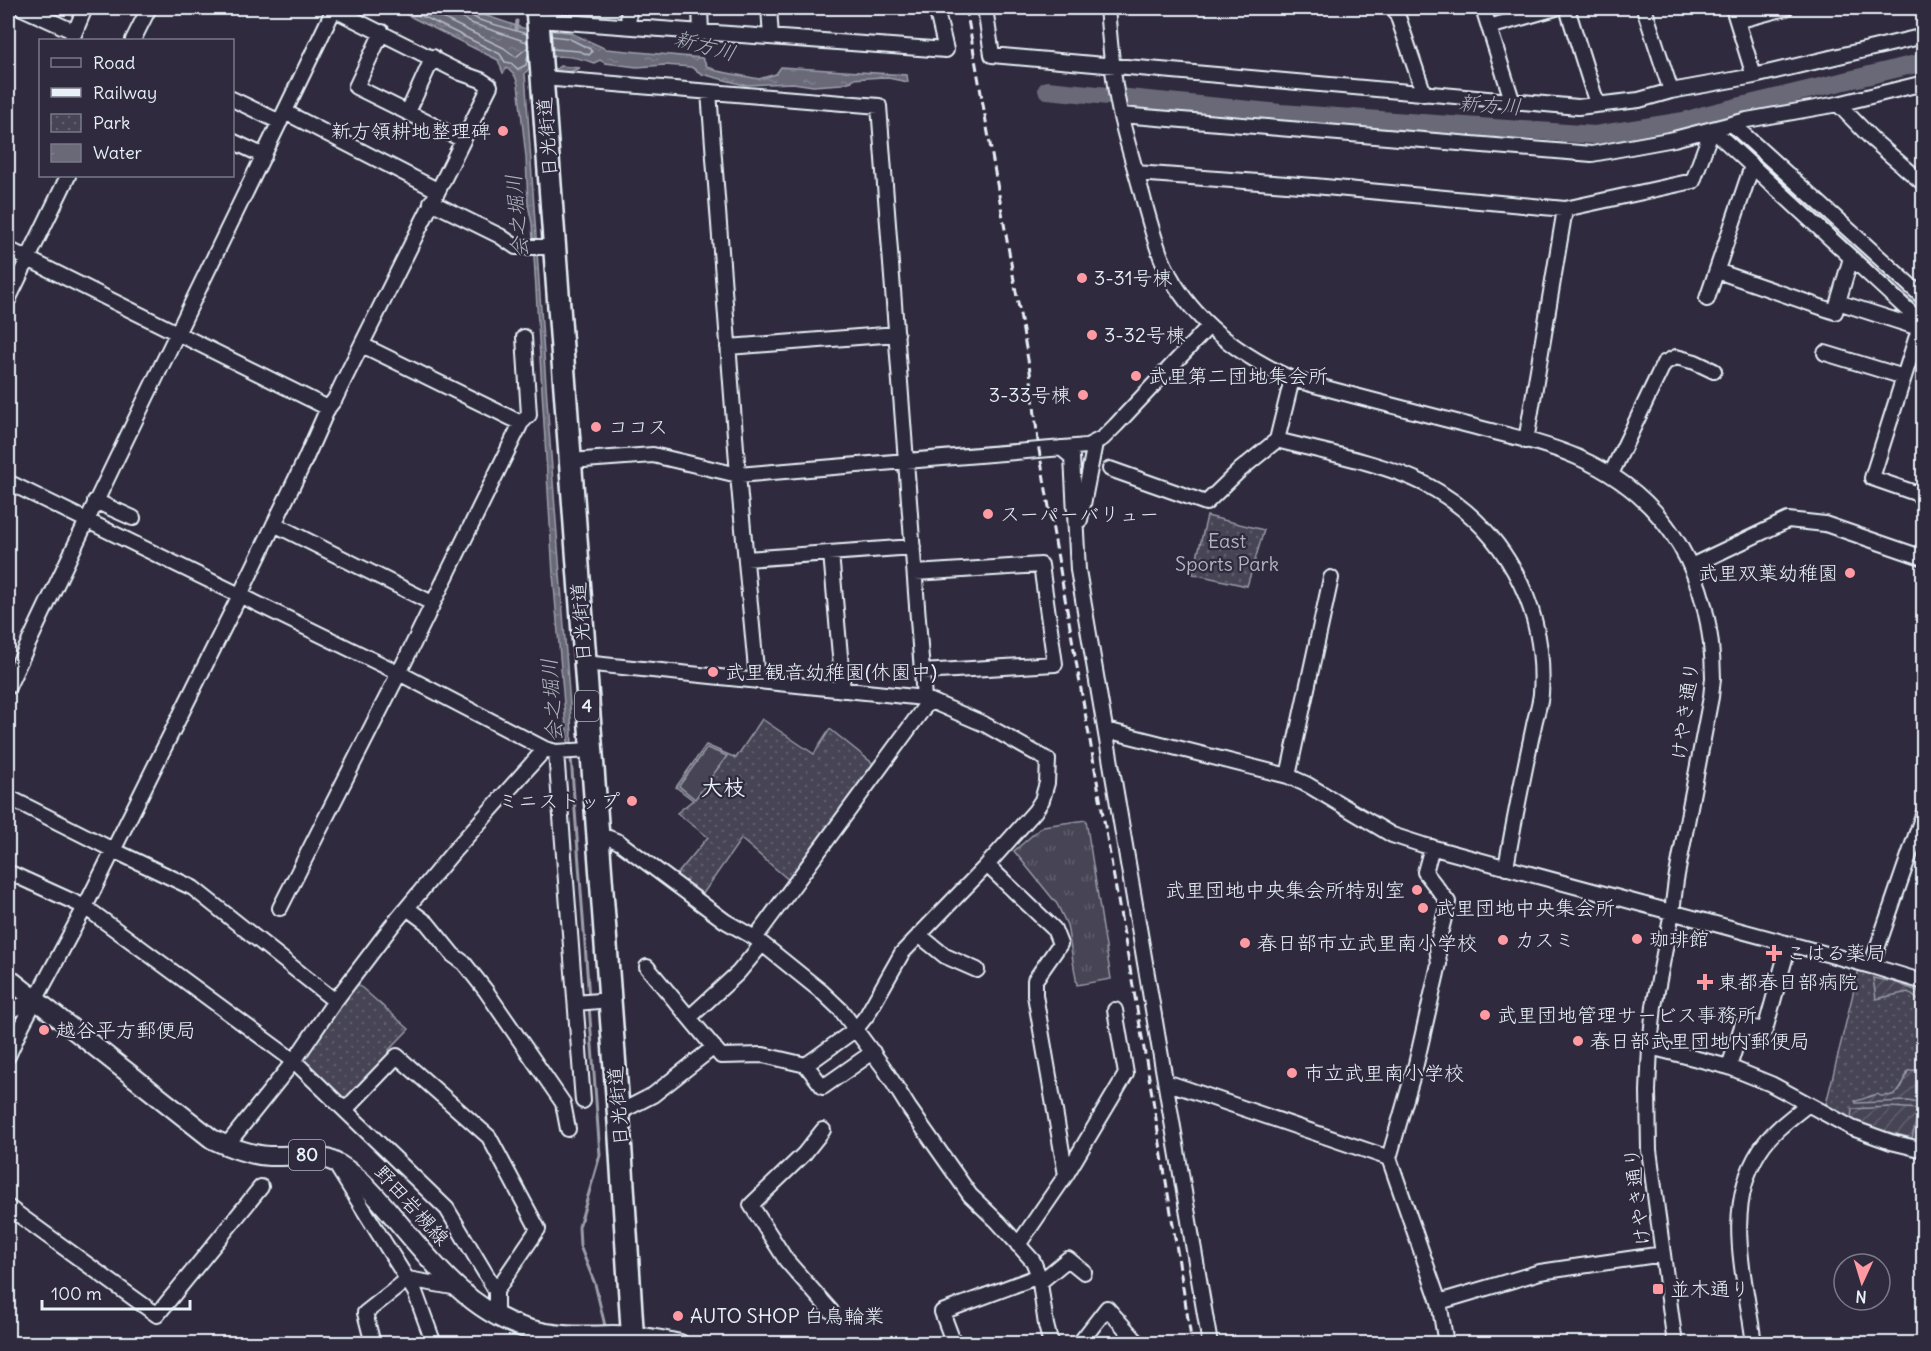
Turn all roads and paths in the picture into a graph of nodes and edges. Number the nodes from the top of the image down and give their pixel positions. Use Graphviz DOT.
graph roads {
  1 [pos="22,8"];
  2 [pos="85,8"];
  3 [pos="149,8"];
  4 [pos="332,8"];
  5 [pos="628,8"];
  6 [pos="700,8"];
  7 [pos="769,8"];
  8 [pos="936,8"];
  9 [pos="986,8"];
  10 [pos="1107,8"];
  11 [pos="1395,8"];
  12 [pos="1483,8"];
  13 [pos="1556,8"];
  14 [pos="1567,8"];
  15 [pos="1644,8"];
  16 [pos="1733,8"];
  17 [pos="1786,8"];
  18 [pos="538,17"];
  19 [pos="1737,21"];
  20 [pos="629,27"];
  21 [pos="1489,27"];
  22 [pos="382,32"];
  23 [pos="701,33"];
  24 [pos="73,36"];
  25 [pos="1923,36"];
  26 [pos="771,37"];
  27 [pos="134,39"];
  28 [pos="433,57"];
  29 [pos="1113,65"];
  30 [pos="1754,76"];
  31 [pos="543,77"];
  32 [pos="1923,83"];
  33 [pos="1671,91"];
  34 [pos="709,92"];
  35 [pos="1424,94"];
  36 [pos="234,100"];
  37 [pos="1513,103"];
  38 [pos="1597,104"];
  39 [pos="1838,104"];
  40 [pos="1120,111"];
  41 [pos="408,112"];
  42 [pos="282,117"];
  43 [pos="1732,124"];
  44 [pos="1712,129"];
  45 [pos="463,140"];
  46 [pos="234,142"];
  47 [pos="264,156"];
  48 [pos="1752,166"];
  49 [pos="1136,173"];
  50 [pos="68,177"];
  51 [pos="1923,184"];
  52 [pos="434,196"];
  53 [pos="1565,209"];
  54 [pos="539,247"];
  55 [pos="8,249"];
  56 [pos="1851,258"];
  57 [pos="27,259"];
  58 [pos="1717,271"];
  59 [pos="1923,298"];
  60 [pos="1707,299"];
  61 [pos="8,300"];
  62 [pos="1838,302"];
  63 [pos="1921,325"];
  64 [pos="1209,326"];
  65 [pos="177,334"];
  66 [pos="897,334"];
  67 [pos="524,337"];
  68 [pos="362,345"];
  69 [pos="728,346"];
  70 [pos="1825,353"];
  71 [pos="1714,371"];
  72 [pos="1904,377"];
  73 [pos="1292,379"];
  74 [pos="328,408"];
  75 [pos="521,423"];
  76 [pos="1277,440"];
  77 [pos="1526,441"];
  78 [pos="1095,443"];
  79 [pos="1062,448"];
  80 [pos="570,461"];
  81 [pos="907,462"];
  82 [pos="1110,469"];
  83 [pos="1611,474"];
  84 [pos="738,475"];
  85 [pos="8,482"];
  86 [pos="1923,496"];
  87 [pos="95,501"];
  88 [pos="133,518"];
  89 [pos="85,520"];
  90 [pos="274,524"];
  91 [pos="1076,543"];
  92 [pos="913,547"];
  93 [pos="831,553"];
  94 [pos="1923,558"];
  95 [pos="746,559"];
  96 [pos="1691,566"];
  97 [pos="915,573"];
  98 [pos="1331,578"];
  99 [pos="240,595"];
  100 [pos="432,603"];
  101 [pos="584,663"];
  102 [pos="922,672"];
  103 [pos="399,673"];
  104 [pos="757,680"];
  105 [pos="8,687"];
  106 [pos="843,690"];
  107 [pos="927,699"];
  108 [pos="1106,730"];
  109 [pos="554,751"];
  110 [pos="584,751"];
  111 [pos="1288,776"];
  112 [pos="8,797"];
  113 [pos="1923,812"];
  114 [pos="597,837"];
  115 [pos="1432,848"];
  116 [pos="112,850"];
  117 [pos="987,865"];
  118 [pos="1506,868"];
  119 [pos="8,872"];
  120 [pos="85,907"];
  121 [pos="280,908"];
  122 [pos="407,908"];
  123 [pos="1672,912"];
  124 [pos="919,935"];
  125 [pos="758,941"];
  126 [pos="1789,944"];
  127 [pos="1871,966"];
  128 [pos="647,967"];
  129 [pos="977,970"];
  130 [pos="8,978"];
  131 [pos="1923,982"];
  132 [pos="37,999"];
  133 [pos="335,1001"];
  134 [pos="604,1001"];
  135 [pos="578,1003"];
  136 [pos="1115,1010"];
  137 [pos="8,1011"];
  138 [pos="690,1017"];
  139 [pos="856,1029"];
  140 [pos="714,1047"];
  141 [pos="1650,1047"];
  142 [pos="873,1052"];
  143 [pos="8,1056"];
  144 [pos="294,1061"];
  145 [pos="806,1065"];
  146 [pos="1729,1066"];
  147 [pos="1166,1082"];
  148 [pos="583,1101"];
  149 [pos="1807,1105"];
  150 [pos="345,1110"];
  151 [pos="618,1113"];
  152 [pos="568,1129"];
  153 [pos="823,1130"];
  154 [pos="226,1146"];
  155 [pos="1923,1150"];
  156 [pos="1389,1158"];
  157 [pos="335,1163"];
  158 [pos="1066,1175"];
  159 [pos="261,1187"];
  160 [pos="8,1207"];
  161 [pos="1018,1245"];
  162 [pos="1663,1254"];
  163 [pos="1084,1272"];
  164 [pos="408,1279"];
  165 [pos="1040,1279"];
  166 [pos="458,1288"];
  167 [pos="496,1291"];
  168 [pos="1439,1302"];
  169 [pos="831,1311"];
  170 [pos="496,1316"];
  171 [pos="592,1338"];
  172 [pos="633,1340"];
  173 [pos="373,1344"];
  174 [pos="434,1344"];
  175 [pos="681,1344"];
  176 [pos="954,1344"];
  177 [pos="1053,1344"];
  178 [pos="1079,1344"];
  179 [pos="1139,1344"];
  180 [pos="1210,1344"];
  181 [pos="1446,1344"];
  182 [pos="1675,1344"];
  183 [pos="1754,1344"];
  1 -- 24 [label="street"];
  2 -- 24 [label="street"];
  3 -- 27 [label="street"];
  4 -- 22 [label="street"];
  4 -- 42 [label="street"];
  5 -- 20 [label="street"];
  6 -- 23 [label="street"];
  7 -- 26 [label="street"];
  8 -- 26 [label="street"];
  9 -- 29 [label="street"];
  10 -- 29 [label="street, けやき通り"];
  11 -- 35 [label="street"];
  12 -- 21 [label="street"];
  13 -- 21 [label="street"];
  14 -- 38 [label="street"];
  15 -- 33 [label="street"];
  16 -- 19 [label="street"];
  17 -- 19 [label="street"];
  18 -- 20 [label="street"];
  18 -- 31 [label="highway, 日光街道 / 4"];
  19 -- 30 [label="street"];
  20 -- 23 [label="street"];
  21 -- 37 [label="street"];
  22 -- 28 [label="street"];
  22 -- 41 [label="street"];
  23 -- 26 [label="street"];
  25 -- 30 [label="street"];
  28 -- 41 [label="street"];
  28 -- 45 [label="street"];
  29 -- 35 [label="street"];
  29 -- 40 [label="street, けやき通り"];
  30 -- 33 [label="street"];
  31 -- 34 [label="street"];
  31 -- 54 [label="highway, 日光街道 / 4"];
  32 -- 39 [label="street"];
  33 -- 38 [label="street"];
  34 -- 66 [label="street"];
  34 -- 69 [label="street"];
  35 -- 37 [label="street"];
  36 -- 42 [label="street"];
  37 -- 38 [label="street"];
  39 -- 43 [label="street"];
  39 -- 51 [label="street"];
  40 -- 44 [label="street"];
  40 -- 49 [label="street, けやき通り"];
  41 -- 45 [label="street"];
  42 -- 47 [label="street"];
  42 -- 52 [label="street"];
  43 -- 44 [label="street"];
  43 -- 59 [label="street"];
  44 -- 48 [label="street"];
  44 -- 53 [label="street"];
  45 -- 52 [label="street"];
  46 -- 47 [label="street"];
  47 -- 65 [label="street"];
  48 -- 56 [label="street"];
  48 -- 58 [label="street"];
  49 -- 53 [label="street"];
  49 -- 64 [label="street, けやき通り"];
  50 -- 57 [label="street"];
  52 -- 54 [label="street"];
  52 -- 68 [label="street"];
  53 -- 77 [label="street"];
  54 -- 80 [label="highway, 日光街道 / 4"];
  55 -- 57 [label="street"];
  56 -- 62 [label="street"];
  56 -- 63 [label="street"];
  57 -- 61 [label="street"];
  57 -- 65 [label="street"];
  58 -- 60 [label="street"];
  58 -- 62 [label="street"];
  62 -- 63 [label="street"];
  63 -- 72 [label="street"];
  64 -- 73 [label="street, けやき通り"];
  64 -- 78 [label="street"];
  65 -- 74 [label="street"];
  65 -- 87 [label="street"];
  66 -- 69 [label="street"];
  66 -- 81 [label="street"];
  67 -- 75 [label="street"];
  68 -- 74 [label="street"];
  68 -- 75 [label="street"];
  69 -- 84 [label="street"];
  70 -- 72 [label="street"];
  71 -- 83 [label="street"];
  72 -- 86 [label="street"];
  73 -- 76 [label="street"];
  73 -- 77 [label="street, けやき通り"];
  74 -- 90 [label="street"];
  75 -- 100 [label="street"];
  76 -- 82 [label="street"];
  76 -- 118 [label="street"];
  77 -- 83 [label="street, けやき通り"];
  78 -- 79 [label="street"];
  78 -- 91 [label="street"];
  79 -- 81 [label="street"];
  79 -- 91 [label="street"];
  80 -- 84 [label="street"];
  80 -- 101 [label="highway, 日光街道 / 4"];
  81 -- 84 [label="street"];
  81 -- 92 [label="street"];
  83 -- 96 [label="street, けやき通り"];
  84 -- 95 [label="street"];
  85 -- 89 [label="street"];
  87 -- 88 [label="street"];
  87 -- 89 [label="street"];
  89 -- 99 [label="street"];
  89 -- 105 [label="street"];
  90 -- 99 [label="street"];
  90 -- 100 [label="street"];
  91 -- 108 [label="street"];
  92 -- 93 [label="street"];
  92 -- 97 [label="street"];
  93 -- 95 [label="street"];
  93 -- 106 [label="street"];
  94 -- 96 [label="street"];
  95 -- 104 [label="street"];
  96 -- 123 [label="street, けやき通り"];
  97 -- 102 [label="street"];
  97 -- 102 [label="street"];
  98 -- 111 [label="street"];
  99 -- 103 [label="street"];
  99 -- 116 [label="street"];
  100 -- 103 [label="street"];
  101 -- 104 [label="street"];
  101 -- 110 [label="highway, 日光街道 / 4"];
  102 -- 107 [label="street"];
  103 -- 109 [label="street"];
  103 -- 121 [label="street"];
  104 -- 106 [label="street"];
  106 -- 107 [label="street"];
  107 -- 117 [label="street"];
  107 -- 125 [label="street"];
  108 -- 111 [label="street"];
  108 -- 147 [label="street"];
  109 -- 110 [label="street"];
  109 -- 122 [label="street"];
  109 -- 135 [label="street"];
  110 -- 114 [label="highway, 日光街道 / 4"];
  111 -- 115 [label="street"];
  112 -- 116 [label="street"];
  113 -- 127 [label="street"];
  114 -- 125 [label="street"];
  114 -- 134 [label="highway, 日光街道 / 4"];
  115 -- 118 [label="street"];
  115 -- 156 [label="street"];
  116 -- 120 [label="street"];
  116 -- 133 [label="street"];
  117 -- 124 [label="street"];
  117 -- 158 [label="street"];
  118 -- 123 [label="street"];
  119 -- 120 [label="street"];
  120 -- 132 [label="street"];
  120 -- 144 [label="street"];
  122 -- 133 [label="street"];
  122 -- 152 [label="street"];
  123 -- 126 [label="street"];
  123 -- 141 [label="street, けやき通り"];
  124 -- 129 [label="street"];
  124 -- 139 [label="street"];
  125 -- 138 [label="street"];
  125 -- 139 [label="street"];
  126 -- 127 [label="street"];
  126 -- 146 [label="street"];
  127 -- 131 [label="street"];
  128 -- 138 [label="street"];
  130 -- 132 [label="main road, 野田岩槻線 / 80"];
  132 -- 137 [label="street"];
  132 -- 143 [label="street"];
  132 -- 154 [label="main road, 野田岩槻線 / 80"];
  133 -- 144 [label="street"];
  134 -- 135 [label="street"];
  134 -- 151 [label="highway, 日光街道 / 4"];
  135 -- 148 [label="street"];
  136 -- 158 [label="street"];
  138 -- 140 [label="street"];
  139 -- 142 [label="street"];
  139 -- 145 [label="street"];
  140 -- 145 [label="street"];
  140 -- 151 [label="street"];
  141 -- 146 [label="street"];
  141 -- 162 [label="street, けやき通り"];
  142 -- 145 [label="street"];
  142 -- 161 [label="street"];
  144 -- 150 [label="street"];
  144 -- 154 [label="street"];
  146 -- 149 [label="street"];
  147 -- 156 [label="street"];
  147 -- 180 [label="street"];
  149 -- 155 [label="street"];
  149 -- 183 [label="street"];
  150 -- 167 [label="street"];
  150 -- 167 [label="street"];
  151 -- 172 [label="highway, 日光街道 / 4"];
  153 -- 169 [label="street"];
  154 -- 157 [label="main road, 野田岩槻線 / 80"];
  156 -- 168 [label="street"];
  157 -- 164 [label="street"];
  157 -- 166 [label="main road, 野田岩槻線 / 80"];
  158 -- 161 [label="street"];
  159 -- 160 [label="street"];
  161 -- 165 [label="street"];
  162 -- 168 [label="street"];
  162 -- 182 [label="street, けやき通り"];
  163 -- 165 [label="street"];
  164 -- 166 [label="street"];
  164 -- 173 [label="street"];
  164 -- 174 [label="street"];
  165 -- 176 [label="street"];
  165 -- 177 [label="street"];
  166 -- 170 [label="main road, 野田岩槻線 / 80"];
  167 -- 170 [label="street"];
  168 -- 181 [label="street"];
  170 -- 171 [label="main road, 野田岩槻線 / 80"];
  171 -- 172 [label="main road, 野田岩槻線 / 80"];
  172 -- 175 [label="main road, 野田岩槻線 / 80"];
  178 -- 179 [label="street"];
}
